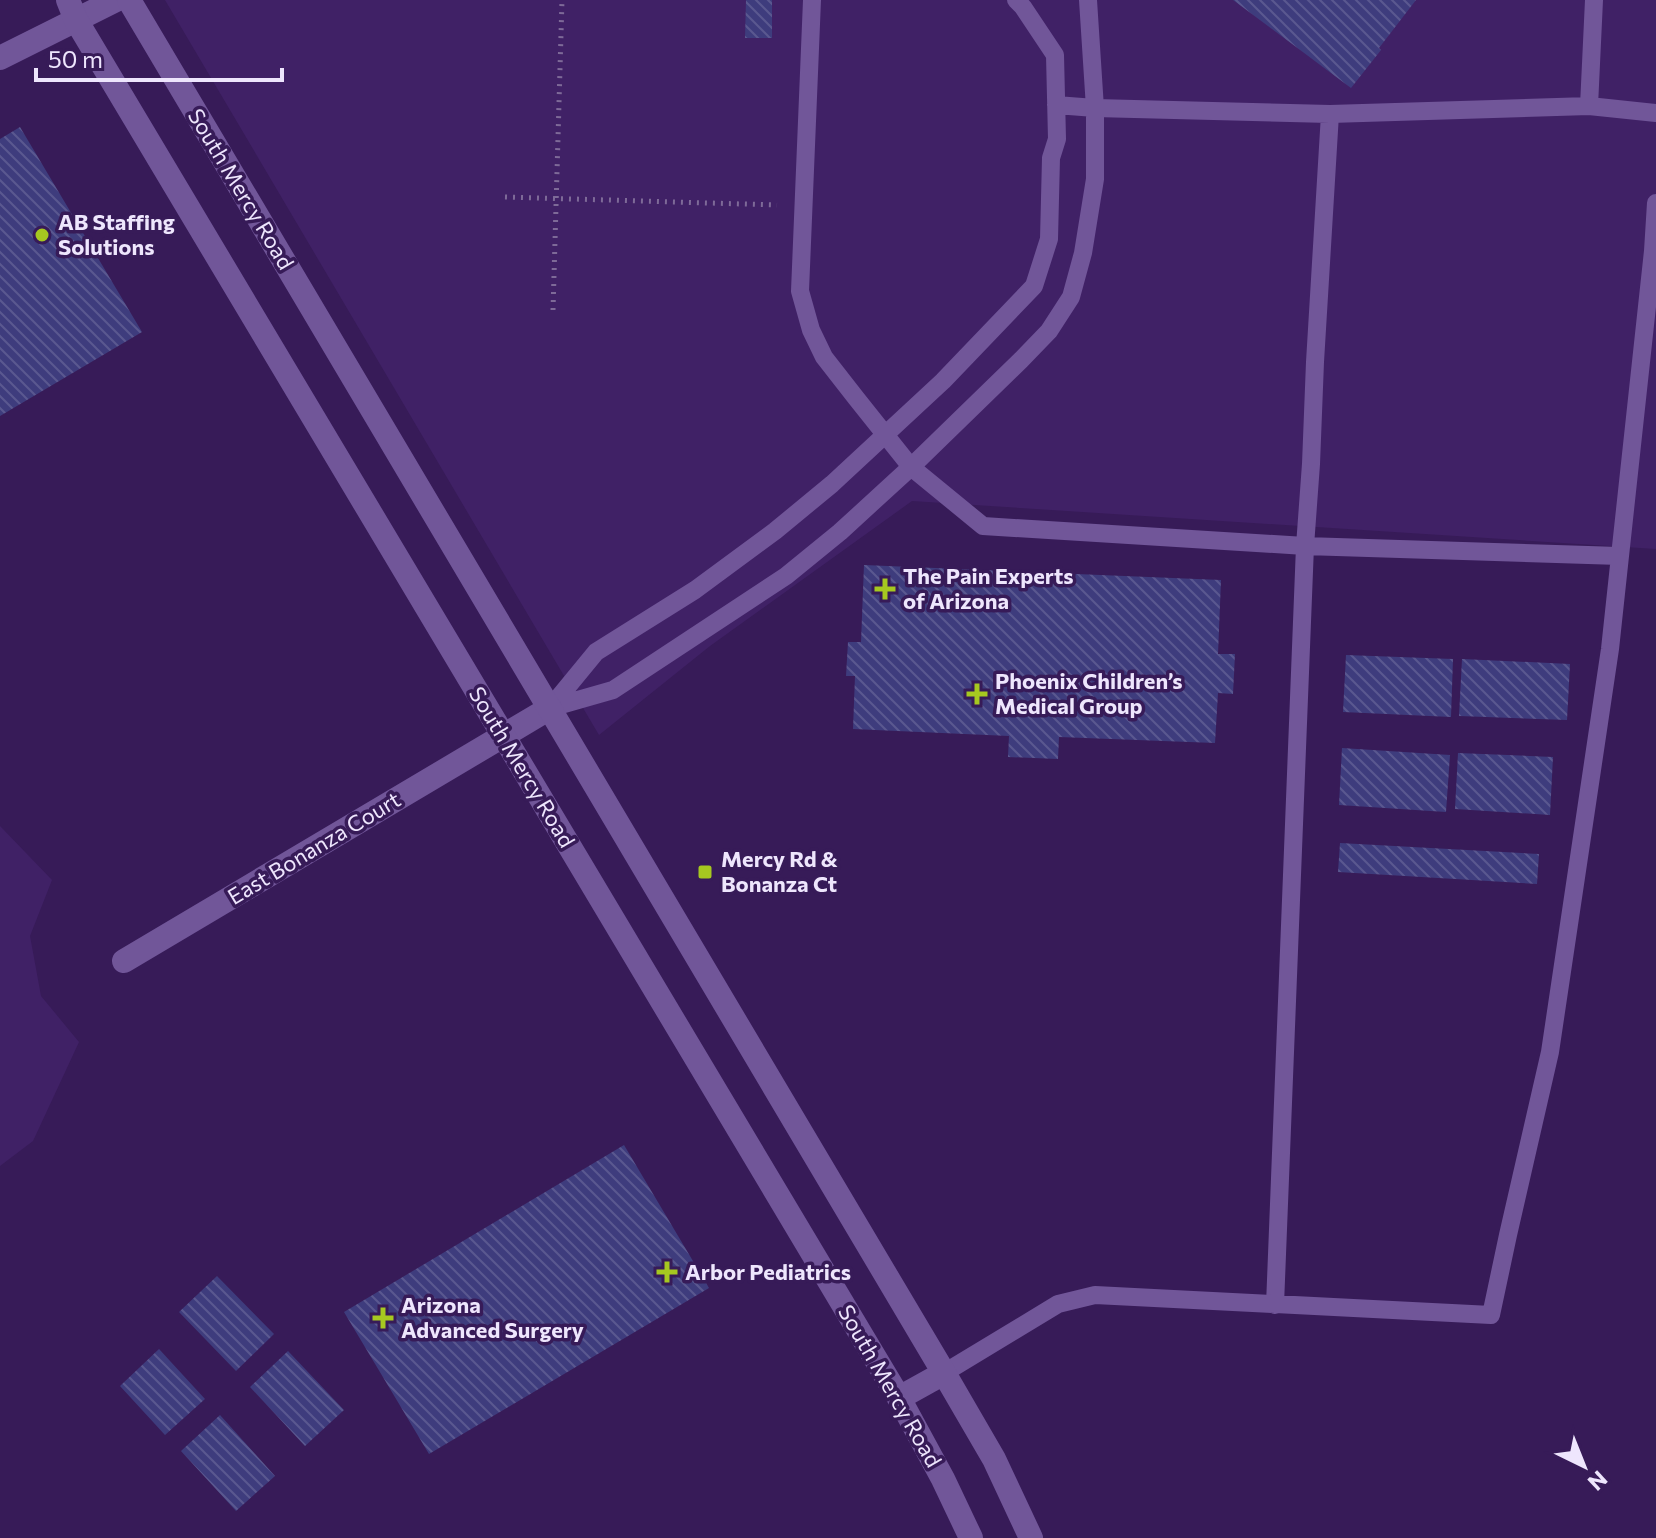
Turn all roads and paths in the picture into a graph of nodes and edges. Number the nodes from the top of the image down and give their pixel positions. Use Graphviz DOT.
graph roads {
  1 [pos="116,0"];
  2 [pos="129,0"];
  3 [pos="562,0"];
  4 [pos="812,0"];
  5 [pos="1016,0"];
  6 [pos="1088,0"];
  7 [pos="1594,0"];
  8 [pos="72,10"];
  9 [pos="0,58"];
  10 [pos="1056,105"];
  11 [pos="1589,106"];
  12 [pos="1095,108"];
  13 [pos="1656,113"];
  14 [pos="1330,114"];
  15 [pos="505,197"];
  16 [pos="556,198"];
  17 [pos="1656,203"];
  18 [pos="777,205"];
  19 [pos="553,310"];
  20 [pos="885,435"];
  21 [pos="911,467"];
  22 [pos="1305,546"];
  23 [pos="1620,556"];
  24 [pos="550,708"];
  25 [pos="504,736"];
  26 [pos="124,961"];
  27 [pos="1275,1305"];
  28 [pos="944,1373"];
  29 [pos="899,1398"];
  30 [pos="971,1538"];
  31 [pos="1031,1538"];
  1 -- 8 [label="main road"];
  2 -- 24 [label="main road, South Mercy Road"];
  3 -- 16 [label="path"];
  4 -- 20 [label="lane"];
  5 -- 10 [label="lane"];
  6 -- 12 [label="lane"];
  7 -- 11 [label="lane"];
  8 -- 9 [label="main road"];
  8 -- 25 [label="main road, South Mercy Road"];
  10 -- 12 [label="lane"];
  10 -- 20 [label="lane"];
  11 -- 13 [label="lane"];
  11 -- 14 [label="lane"];
  12 -- 14 [label="lane"];
  12 -- 21 [label="lane"];
  14 -- 22 [label="lane"];
  15 -- 16 [label="path"];
  16 -- 18 [label="path"];
  16 -- 19 [label="path"];
  17 -- 23 [label="lane"];
  20 -- 21 [label="lane"];
  20 -- 24 [label="lane"];
  21 -- 22 [label="lane"];
  21 -- 24 [label="lane"];
  22 -- 23 [label="lane"];
  22 -- 27 [label="lane"];
  23 -- 27 [label="lane"];
  24 -- 25 [label="main road, East Bonanza Court"];
  24 -- 28 [label="main road, South Mercy Road"];
  25 -- 26 [label="main road, East Bonanza Court"];
  25 -- 29 [label="main road, South Mercy Road"];
  27 -- 28 [label="lane"];
  28 -- 29 [label="main road"];
  28 -- 31 [label="main road, South Mercy Road"];
  29 -- 30 [label="main road, South Mercy Road"];
}
